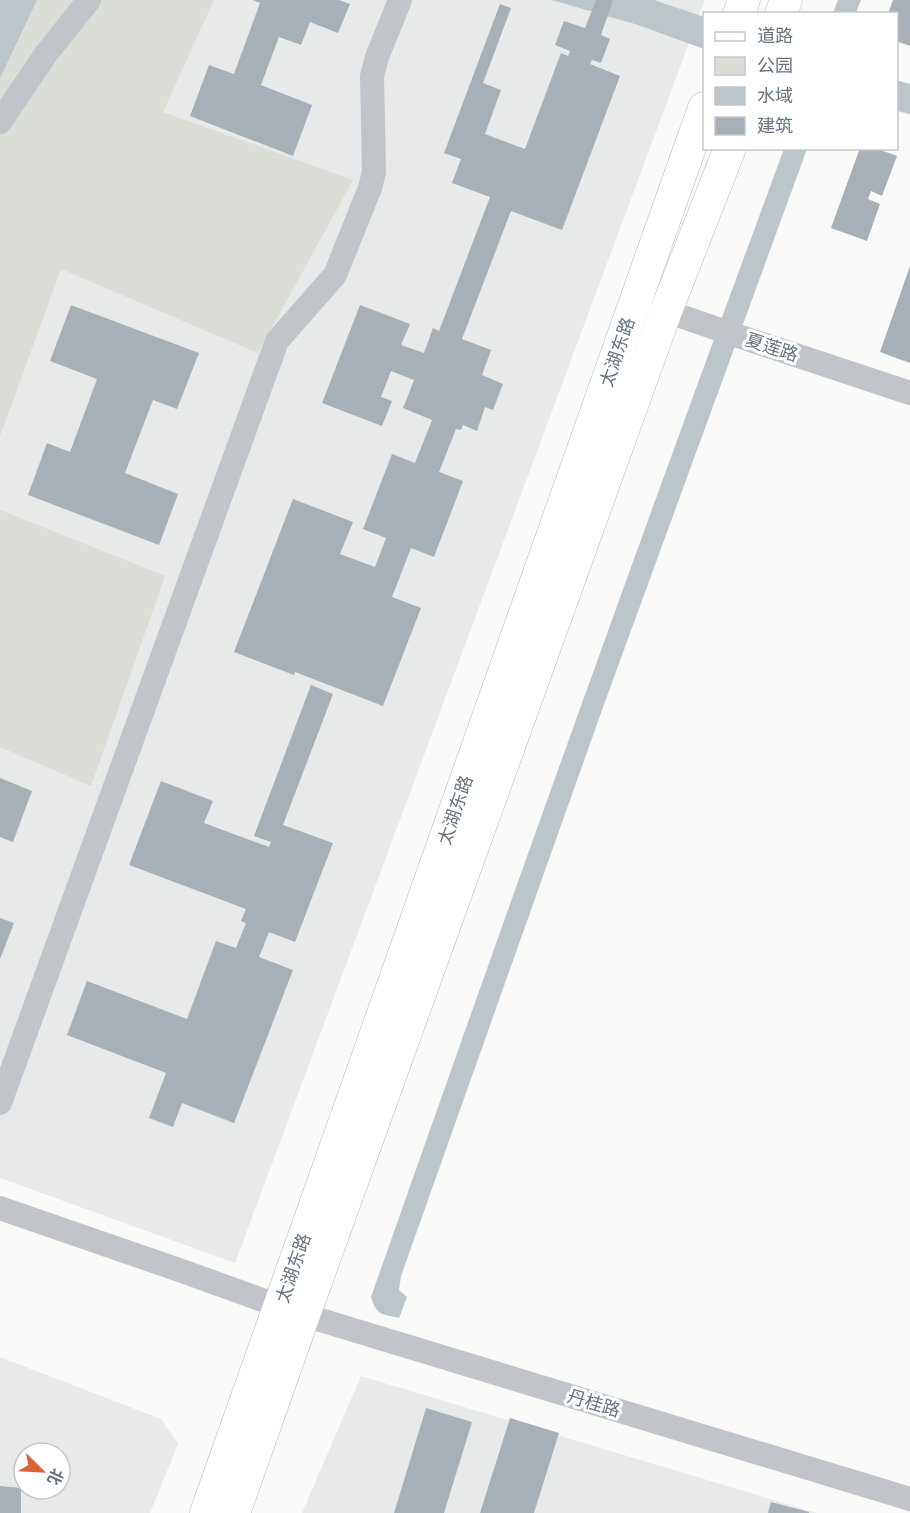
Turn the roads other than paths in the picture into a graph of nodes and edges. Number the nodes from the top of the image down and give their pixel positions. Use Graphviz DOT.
graph roads {
  1 [pos="89,0"];
  2 [pos="400,0"];
  3 [pos="703,113"];
  4 [pos="0,122"];
  5 [pos="729,150"];
  6 [pos="635,300"];
  7 [pos="666,311"];
  8 [pos="910,393"];
  9 [pos="0,1103"];
  10 [pos="0,1208"];
  11 [pos="292,1311"];
  12 [pos="910,1499"];
  13 [pos="206,1513"];
  14 [pos="234,1513"];
  1 -- 4 [label="street"];
  2 -- 9 [label="street"];
  3 -- 6 [label="main road, 太湖东路"];
  5 -- 7 [label="main road, 太湖东路"];
  6 -- 7 [label="street, 夏莲路"];
  6 -- 11 [label="main road, 太湖东路"];
  7 -- 8 [label="street, 夏莲路"];
  7 -- 11 [label="main road, 太湖东路"];
  10 -- 11 [label="street, 丹桂路"];
  11 -- 12 [label="street, 丹桂路"];
  11 -- 13 [label="main road, 太湖东路"];
  11 -- 14 [label="main road, 太湖东路"];
}
